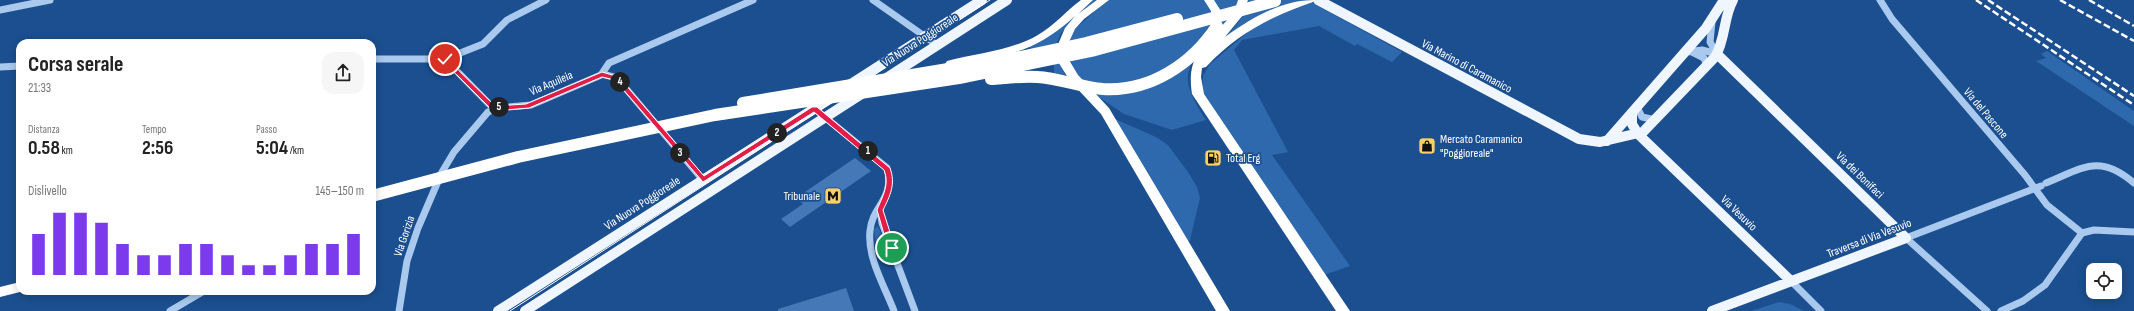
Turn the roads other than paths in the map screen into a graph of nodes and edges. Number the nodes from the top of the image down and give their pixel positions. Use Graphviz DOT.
graph roads {
  1 [pos="50,0"];
  2 [pos="546,0"];
  3 [pos="753,0"];
  4 [pos="873,0"];
  5 [pos="982,0"];
  6 [pos="1007,0"];
  7 [pos="1088,0"];
  8 [pos="1104,0"];
  9 [pos="1209,0"];
  10 [pos="1243,0"];
  11 [pos="1248,0"];
  12 [pos="1278,0"];
  13 [pos="1309,0"];
  14 [pos="1318,0"];
  15 [pos="1880,0"];
  16 [pos="1727,3"];
  17 [pos="0,10"];
  18 [pos="1712,20"];
  19 [pos="925,36"];
  20 [pos="937,45"];
  21 [pos="1687,52"];
  22 [pos="1717,54"];
  23 [pos="445,59"];
  24 [pos="376,60"];
  25 [pos="16,66"];
  26 [pos="1707,66"];
  27 [pos="0,67"];
  28 [pos="602,74"];
  29 [pos="907,81"];
  30 [pos="1195,82"];
  31 [pos="493,108"];
  32 [pos="814,109"];
  33 [pos="1635,110"];
  34 [pos="826,117"];
  35 [pos="1656,120"];
  36 [pos="1638,134"];
  37 [pos="1607,141"];
  38 [pos="442,172"];
  39 [pos="703,180"];
  40 [pos="2134,183"];
  41 [pos="2041,186"];
  42 [pos="376,188"];
  43 [pos="376,194"];
  44 [pos="376,195"];
  45 [pos="880,210"];
  46 [pos="2134,232"];
  47 [pos="2082,233"];
  48 [pos="1906,238"];
  49 [pos="16,281"];
  50 [pos="1791,281"];
  51 [pos="0,285"];
  52 [pos="16,288"];
  53 [pos="0,292"];
  54 [pos="197,295"];
  55 [pos="170,311"];
  56 [pos="398,311"];
  57 [pos="498,311"];
  58 [pos="525,311"];
  59 [pos="894,311"];
  60 [pos="915,311"];
  61 [pos="1223,311"];
  62 [pos="1342,311"];
  63 [pos="1712,311"];
  64 [pos="1821,311"];
  65 [pos="1987,311"];
  66 [pos="2001,311"];
  1 -- 17 [label="street"];
  2 -- 23 [label="street"];
  3 -- 28 [label="street, Via Aquileia"];
  4 -- 19 [label="street"];
  5 -- 19 [label="main road, Via Nuova Poggioreale"];
  6 -- 20 [label="main road, Via Nuova Poggioreale"];
  7 -- 29 [label="highway, bridge"];
  8 -- 61 [label="highway"];
  9 -- 29 [label="highway, bridge"];
  10 -- 30 [label="highway"];
  11 -- 29 [label="highway, bridge"];
  12 -- 29 [label="highway, bridge"];
  13 -- 30 [label="highway"];
  14 -- 37 [label="main road, Via Marino di Caramanico"];
  15 -- 41 [label="street, Via del Pascone"];
  16 -- 18 [label="main road"];
  16 -- 22 [label="main road"];
  18 -- 21 [label="main road"];
  18 -- 22 [label="street"];
  19 -- 20 [label="street"];
  19 -- 32 [label="main road, Via Nuova Poggioreale"];
  20 -- 34 [label="main road, Via Nuova Poggioreale"];
  21 -- 22 [label="street"];
  21 -- 26 [label="street"];
  21 -- 33 [label="main road"];
  22 -- 26 [label="main road"];
  22 -- 48 [label="main road, Via dei Bonifaci"];
  23 -- 24 [label="street"];
  23 -- 31 [label="street"];
  25 -- 27 [label="street"];
  26 -- 35 [label="main road"];
  28 -- 31 [label="street, Via Aquileia"];
  28 -- 39 [label="street"];
  29 -- 42 [label="highway, bridge"];
  29 -- 44 [label="highway, bridge"];
  30 -- 62 [label="highway"];
  31 -- 38 [label="street"];
  32 -- 34 [label="street"];
  32 -- 39 [label="main road, Via Nuova Poggioreale"];
  33 -- 35 [label="street"];
  33 -- 36 [label="main road"];
  33 -- 37 [label="main road"];
  34 -- 45 [label="street"];
  34 -- 58 [label="main road, Via Nuova Poggioreale"];
  35 -- 36 [label="main road"];
  36 -- 37 [label="main road, Via Marino di Caramanico"];
  36 -- 50 [label="main road, Via Vesuvio"];
  38 -- 43 [label="street"];
  38 -- 56 [label="street, Via Gorizia"];
  39 -- 57 [label="main road, Via Nuova Poggioreale"];
  40 -- 41 [label="street, Traversa di Via Vesuvio"];
  41 -- 47 [label="street, Via del Pascone"];
  41 -- 48 [label="street, Traversa di Via Vesuvio"];
  45 -- 59 [label="street"];
  45 -- 60 [label="street"];
  46 -- 47 [label="street"];
  47 -- 66 [label="street"];
  48 -- 50 [label="main road, Traversa di Via Vesuvio"];
  48 -- 65 [label="street, Via dei Bonifaci"];
  49 -- 51 [label="highway"];
  50 -- 63 [label="main road, Traversa di Via Vesuvio"];
  50 -- 64 [label="street, Via Vesuvio"];
  52 -- 53 [label="highway"];
  54 -- 55 [label="street"];
}
